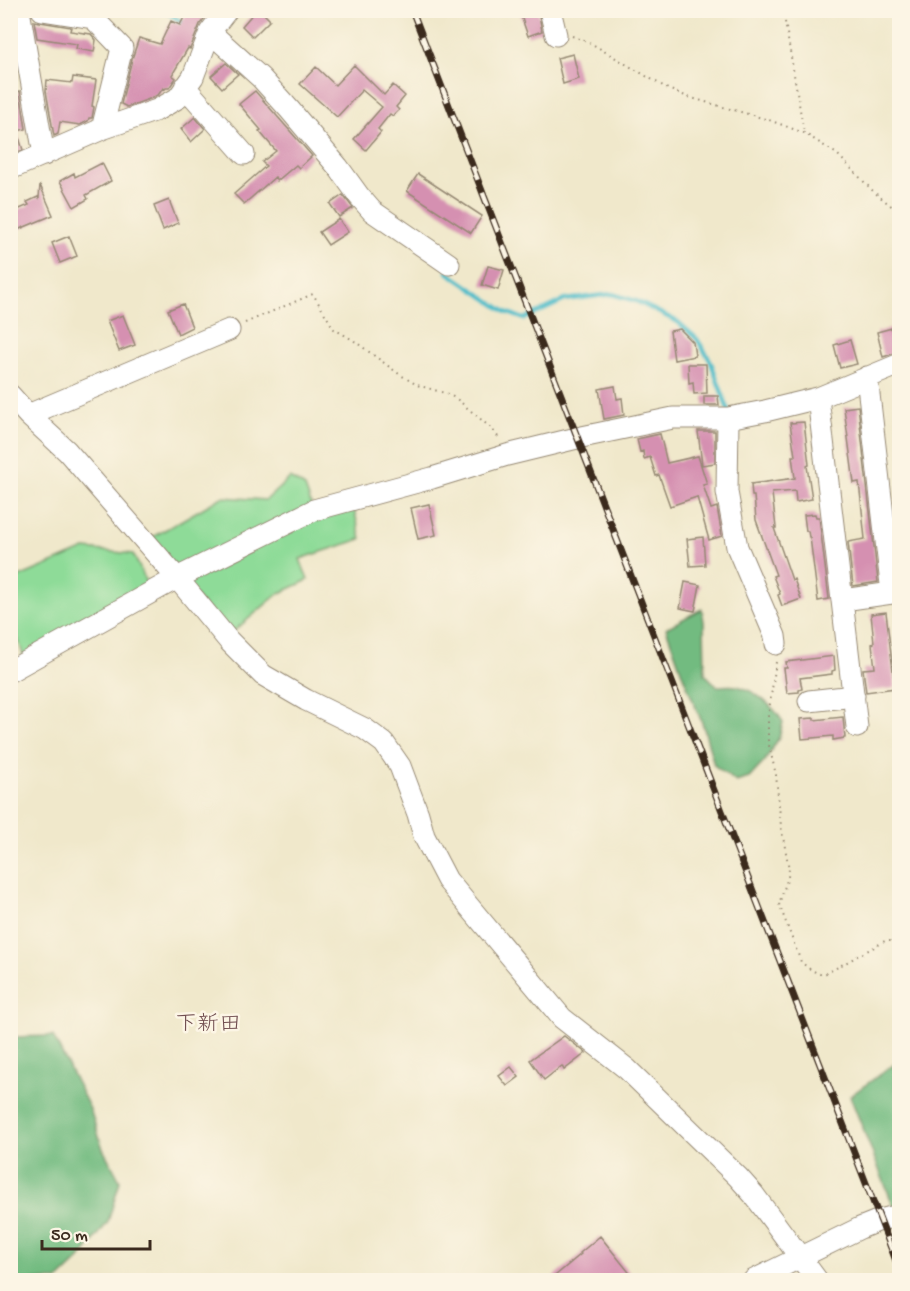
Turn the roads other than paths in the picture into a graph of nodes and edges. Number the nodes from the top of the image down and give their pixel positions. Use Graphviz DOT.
graph roads {
  1 [pos="19,10"];
  2 [pos="42,10"];
  3 [pos="227,10"];
  4 [pos="550,10"];
  5 [pos="210,32"];
  6 [pos="556,34"];
  7 [pos="185,87"];
  8 [pos="102,129"];
  9 [pos="45,154"];
  10 [pos="244,154"];
  11 [pos="10,169"];
  12 [pos="449,264"];
  13 [pos="229,330"];
  14 [pos="900,364"];
  15 [pos="867,377"];
  16 [pos="10,395"];
  17 [pos="818,398"];
  18 [pos="28,415"];
  19 [pos="729,418"];
  20 [pos="177,578"];
  21 [pos="843,600"];
  22 [pos="776,644"];
  23 [pos="10,670"];
  24 [pos="854,696"];
  25 [pos="809,701"];
  26 [pos="857,727"];
  27 [pos="898,1219"];
  28 [pos="801,1258"];
  29 [pos="754,1281"];
  30 [pos="817,1281"];
  1 -- 9 [label="street"];
  2 -- 8 [label="street"];
  3 -- 5 [label="street"];
  4 -- 6 [label="street"];
  5 -- 7 [label="street"];
  5 -- 12 [label="street"];
  7 -- 8 [label="street"];
  7 -- 10 [label="street"];
  8 -- 9 [label="street"];
  9 -- 11 [label="street"];
  13 -- 18 [label="street"];
  14 -- 15 [label="street"];
  15 -- 17 [label="street"];
  15 -- 21 [label="street"];
  16 -- 18 [label="street"];
  17 -- 19 [label="street"];
  17 -- 21 [label="street"];
  18 -- 20 [label="street"];
  19 -- 20 [label="street"];
  19 -- 22 [label="street"];
  20 -- 23 [label="street"];
  20 -- 28 [label="street"];
  21 -- 24 [label="street"];
  24 -- 25 [label="street"];
  24 -- 26 [label="street"];
  27 -- 28 [label="street"];
  28 -- 29 [label="street"];
  28 -- 30 [label="street"];
}
